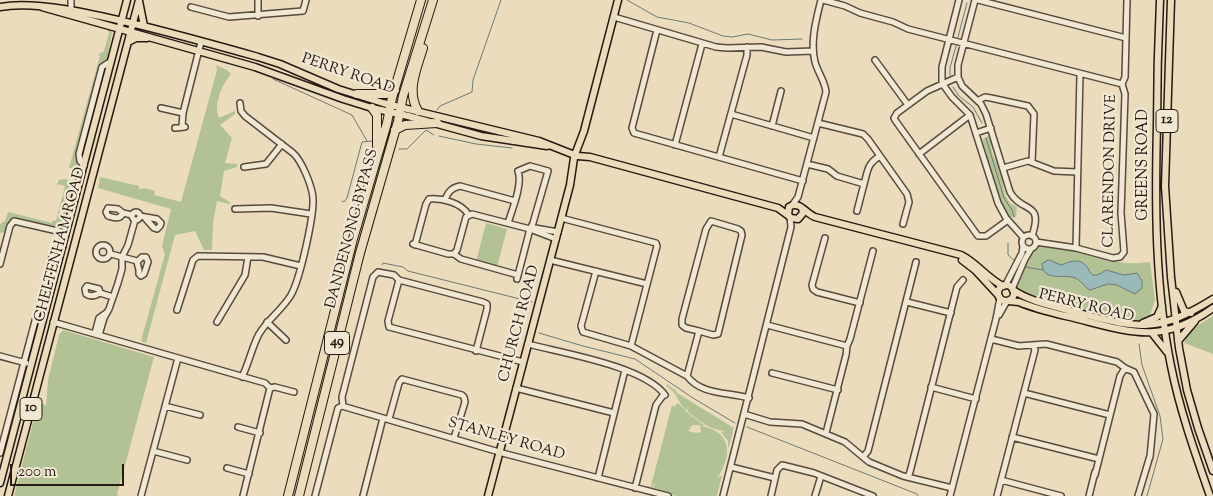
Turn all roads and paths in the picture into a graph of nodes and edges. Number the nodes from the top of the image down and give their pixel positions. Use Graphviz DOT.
graph roads {
  1 [pos="71,0"];
  2 [pos="127,0"];
  3 [pos="139,0"];
  4 [pos="258,0"];
  5 [pos="306,0"];
  6 [pos="420,0"];
  7 [pos="433,0"];
  8 [pos="618,0"];
  9 [pos="822,0"];
  10 [pos="959,0"];
  11 [pos="977,0"];
  12 [pos="1127,0"];
  13 [pos="1160,0"];
  14 [pos="1171,0"];
  15 [pos="0,7"];
  16 [pos="191,7"];
  17 [pos="431,9"];
  18 [pos="68,10"];
  19 [pos="258,16"];
  20 [pos="614,17"];
  21 [pos="121,24"];
  22 [pos="132,24"];
  23 [pos="144,26"];
  24 [pos="657,30"];
  25 [pos="131,31"];
  26 [pos="1158,36"];
  27 [pos="1170,36"];
  28 [pos="1126,38"];
  29 [pos="158,39"];
  30 [pos="949,39"];
  31 [pos="128,42"];
  32 [pos="201,42"];
  33 [pos="964,43"];
  34 [pos="702,44"];
  35 [pos="747,47"];
  36 [pos="199,51"];
  37 [pos="813,51"];
  38 [pos="875,60"];
  39 [pos="1080,74"];
  40 [pos="958,77"];
  41 [pos="942,83"];
  42 [pos="1122,84"];
  43 [pos="395,90"];
  44 [pos="781,91"];
  45 [pos="356,94"];
  46 [pos="979,100"];
  47 [pos="240,103"];
  48 [pos="908,105"];
  49 [pos="161,107"];
  50 [pos="372,108"];
  51 [pos="391,108"];
  52 [pos="400,110"];
  53 [pos="418,111"];
  54 [pos="183,113"];
  55 [pos="731,114"];
  56 [pos="970,116"];
  57 [pos="818,123"];
  58 [pos="437,124"];
  59 [pos="772,126"];
  60 [pos="175,128"];
  61 [pos="990,128"];
  62 [pos="395,130"];
  63 [pos="976,133"];
  64 [pos="814,138"];
  65 [pos="282,144"];
  66 [pos="675,145"];
  67 [pos="556,148"];
  68 [pos="919,154"];
  69 [pos="575,155"];
  70 [pos="377,156"];
  71 [pos="880,156"];
  72 [pos="719,157"];
  73 [pos="1032,162"];
  74 [pos="807,164"];
  75 [pos="244,167"];
  76 [pos="1003,168"];
  77 [pos="1077,172"];
  78 [pos="80,178"];
  79 [pos="92,181"];
  80 [pos="803,181"];
  81 [pos="864,184"];
  82 [pos="445,200"];
  83 [pos="515,200"];
  84 [pos="797,206"];
  85 [pos="778,208"];
  86 [pos="1156,208"];
  87 [pos="1166,208"];
  88 [pos="235,209"];
  89 [pos="857,211"];
  90 [pos="123,213"];
  91 [pos="311,214"];
  92 [pos="468,214"];
  93 [pos="790,217"];
  94 [pos="814,217"];
  95 [pos="561,218"];
  96 [pos="798,219"];
  97 [pos="1008,220"];
  98 [pos="508,223"];
  99 [pos="903,224"];
  100 [pos="791,227"];
  101 [pos="530,229"];
  102 [pos="558,232"];
  103 [pos="66,233"];
  104 [pos="0,235"];
  105 [pos="1032,236"];
  106 [pos="7,237"];
  107 [pos="825,238"];
  108 [pos="1023,238"];
  109 [pos="556,239"];
  110 [pos="1036,242"];
  111 [pos="62,246"];
  112 [pos="1023,246"];
  113 [pos="1031,248"];
  114 [pos="1076,248"];
  115 [pos="873,251"];
  116 [pos="948,252"];
  117 [pos="111,254"];
  118 [pos="454,254"];
  119 [pos="122,257"];
  120 [pos="248,257"];
  121 [pos="1023,257"];
  122 [pos="550,260"];
  123 [pos="137,261"];
  124 [pos="916,262"];
  125 [pos="0,264"];
  126 [pos="301,266"];
  127 [pos="596,271"];
  128 [pos="1014,275"];
  129 [pos="1171,277"];
  130 [pos="399,280"];
  131 [pos="963,280"];
  132 [pos="647,284"];
  133 [pos="1004,286"];
  134 [pos="1013,290"];
  135 [pos="100,292"];
  136 [pos="113,297"];
  137 [pos="999,297"];
  138 [pos="1213,299"];
  139 [pos="1007,301"];
  140 [pos="907,302"];
  141 [pos="860,303"];
  142 [pos="1163,305"];
  143 [pos="1213,308"];
  144 [pos="176,310"];
  145 [pos="950,313"];
  146 [pos="1191,313"];
  147 [pos="1199,317"];
  148 [pos="43,319"];
  149 [pos="996,320"];
  150 [pos="1176,320"];
  151 [pos="53,322"];
  152 [pos="217,322"];
  153 [pos="267,322"];
  154 [pos="1164,323"];
  155 [pos="767,325"];
  156 [pos="1137,326"];
  157 [pos="1176,327"];
  158 [pos="1166,330"];
  159 [pos="699,331"];
  160 [pos="1152,333"];
  161 [pos="97,334"];
  162 [pos="991,339"];
  163 [pos="286,340"];
  164 [pos="1178,341"];
  165 [pos="528,344"];
  166 [pos="631,346"];
  167 [pos="847,346"];
  168 [pos="1033,347"];
  169 [pos="476,351"];
  170 [pos="1169,355"];
  171 [pos="0,356"];
  172 [pos="178,358"];
  173 [pos="24,362"];
  174 [pos="523,362"];
  175 [pos="31,364"];
  176 [pos="42,367"];
  177 [pos="625,370"];
  178 [pos="1124,370"];
  179 [pos="772,373"];
  180 [pos="687,376"];
  181 [pos="245,377"];
  182 [pos="931,387"];
  183 [pos="270,388"];
  184 [pos="516,388"];
  185 [pos="838,390"];
  186 [pos="294,392"];
  187 [pos="1024,393"];
  188 [pos="749,398"];
  189 [pos="976,398"];
  190 [pos="165,406"];
  191 [pos="341,406"];
  192 [pos="1192,408"];
  193 [pos="1181,411"];
  194 [pos="614,413"];
  195 [pos="200,414"];
  196 [pos="744,414"];
  197 [pos="1110,415"];
  198 [pos="386,418"];
  199 [pos="238,427"];
  200 [pos="260,433"];
  201 [pos="826,433"];
  202 [pos="1014,437"];
  203 [pos="454,438"];
  204 [pos="153,451"];
  205 [pos="500,452"];
  206 [pos="0,453"];
  207 [pos="863,457"];
  208 [pos="1098,458"];
  209 [pos="187,460"];
  210 [pos="731,467"];
  211 [pos="227,468"];
  212 [pos="1213,471"];
  213 [pos="249,474"];
  214 [pos="908,475"];
  215 [pos="820,476"];
  216 [pos="598,478"];
  217 [pos="776,478"];
  218 [pos="1001,480"];
  219 [pos="0,483"];
  220 [pos="635,488"];
  221 [pos="952,488"];
  222 [pos="725,494"];
  223 [pos="860,494"];
  224 [pos="8,496"];
  225 [pos="142,496"];
  226 [pos="243,496"];
  227 [pos="288,496"];
  228 [pos="299,496"];
  229 [pos="315,496"];
  230 [pos="363,496"];
  231 [pos="488,496"];
  232 [pos="668,496"];
  233 [pos="771,496"];
  234 [pos="815,496"];
  235 [pos="873,496"];
  236 [pos="950,496"];
  237 [pos="997,496"];
  238 [pos="1062,496"];
  239 [pos="1089,496"];
  240 [pos="1138,496"];
  241 [pos="1210,496"];
  1 -- 18 [label="street"];
  2 -- 21 [label="main road, CHELTENHAM ROAD / 10"];
  3 -- 22 [label="main road, CHELTENHAM ROAD / 10"];
  3 -- 23 [label="main road"];
  4 -- 19 [label="street"];
  5 -- 19 [label="street"];
  6 -- 43 [label="highway, DANDENONG BYPASS / 49"];
  7 -- 17 [label="highway, DANDENONG BYPASS / 49"];
  8 -- 20 [label="main road, CHURCH ROAD"];
  9 -- 30 [label="street"];
  9 -- 37 [label="street"];
  10 -- 30 [label="street"];
  11 -- 28 [label="street"];
  11 -- 33 [label="street"];
  12 -- 28 [label="street, CLARENDON DRIVE"];
  13 -- 26 [label="main road, GREENS ROAD / 12"];
  14 -- 27 [label="main road, GREENS ROAD / 12"];
  15 -- 18 [label="main road"];
  16 -- 19 [label="street"];
  17 -- 52 [label="highway, DANDENONG BYPASS / 49"];
  17 -- 53 [label="highway"];
  18 -- 21 [label="main road"];
  20 -- 24 [label="street"];
  20 -- 69 [label="main road, CHURCH ROAD"];
  21 -- 22 [label="main road, PERRY ROAD"];
  21 -- 25 [label="main road, PERRY ROAD"];
  21 -- 78 [label="main road, CHELTENHAM ROAD / 10"];
  22 -- 23 [label="main road, PERRY ROAD"];
  22 -- 25 [label="main road, CHELTENHAM ROAD / 10"];
  23 -- 32 [label="main road, PERRY ROAD"];
  24 -- 34 [label="street"];
  24 -- 66 [label="street"];
  25 -- 29 [label="main road, PERRY ROAD"];
  25 -- 31 [label="main road, CHELTENHAM ROAD / 10"];
  26 -- 27 [label="main road"];
  26 -- 86 [label="main road, GREENS ROAD / 12"];
  27 -- 87 [label="main road, GREENS ROAD / 12"];
  28 -- 42 [label="street, CLARENDON DRIVE"];
  29 -- 31 [label="main road"];
  29 -- 36 [label="main road, PERRY ROAD"];
  30 -- 33 [label="street"];
  30 -- 41 [label="street"];
  31 -- 79 [label="main road, CHELTENHAM ROAD / 10"];
  32 -- 36 [label="street"];
  32 -- 45 [label="main road, PERRY ROAD"];
  33 -- 39 [label="street"];
  33 -- 40 [label="street"];
  34 -- 35 [label="street"];
  34 -- 66 [label="street"];
  35 -- 37 [label="street"];
  35 -- 55 [label="street"];
  36 -- 50 [label="main road, PERRY ROAD"];
  36 -- 54 [label="street"];
  37 -- 57 [label="street"];
  38 -- 48 [label="street"];
  39 -- 42 [label="street"];
  39 -- 77 [label="street"];
  40 -- 41 [label="street"];
  40 -- 46 [label="street"];
  41 -- 48 [label="street"];
  41 -- 56 [label="street"];
  42 -- 114 [label="street, CLARENDON DRIVE"];
  43 -- 45 [label="highway"];
  43 -- 51 [label="highway, DANDENONG BYPASS / 49"];
  44 -- 59 [label="street"];
  45 -- 51 [label="main road, PERRY ROAD"];
  46 -- 61 [label="street"];
  46 -- 73 [label="street"];
  47 -- 65 [label="street"];
  48 -- 68 [label="street"];
  49 -- 54 [label="street"];
  50 -- 51 [label="main road, PERRY ROAD"];
  50 -- 70 [label="highway"];
  51 -- 52 [label="main road, PERRY ROAD"];
  51 -- 70 [label="highway, DANDENONG BYPASS / 49"];
  52 -- 53 [label="main road, PERRY ROAD"];
  52 -- 58 [label="main road, PERRY ROAD"];
  52 -- 62 [label="highway, DANDENONG BYPASS / 49"];
  53 -- 67 [label="main road, PERRY ROAD"];
  54 -- 60 [label="street"];
  55 -- 59 [label="street"];
  55 -- 72 [label="street"];
  56 -- 63 [label="street"];
  56 -- 68 [label="street"];
  57 -- 64 [label="street"];
  57 -- 71 [label="street"];
  58 -- 62 [label="highway"];
  58 -- 67 [label="main road, PERRY ROAD"];
  59 -- 64 [label="street"];
  61 -- 63 [label="street"];
  61 -- 76 [label="street"];
  62 -- 228 [label="highway, DANDENONG BYPASS / 49"];
  63 -- 97 [label="street"];
  64 -- 74 [label="street"];
  65 -- 75 [label="street"];
  65 -- 91 [label="street"];
  66 -- 72 [label="street"];
  67 -- 69 [label="main road, PERRY ROAD"];
  68 -- 97 [label="street"];
  69 -- 85 [label="main road, PERRY ROAD"];
  69 -- 95 [label="main road, CHURCH ROAD"];
  70 -- 227 [label="highway, DANDENONG BYPASS / 49"];
  71 -- 81 [label="street"];
  71 -- 99 [label="street"];
  72 -- 80 [label="street"];
  73 -- 76 [label="street"];
  73 -- 77 [label="street"];
  74 -- 80 [label="street"];
  74 -- 81 [label="street"];
  76 -- 105 [label="street"];
  77 -- 114 [label="street"];
  78 -- 79 [label="main road"];
  78 -- 103 [label="main road, CHELTENHAM ROAD / 10"];
  79 -- 151 [label="main road, CHELTENHAM ROAD / 10"];
  80 -- 84 [label="street"];
  81 -- 89 [label="street"];
  82 -- 83 [label="street"];
  82 -- 92 [label="street"];
  82 -- 118 [label="street"];
  83 -- 98 [label="street"];
  83 -- 101 [label="street"];
  84 -- 85 [label="main road, PERRY ROAD"];
  84 -- 93 [label="main road"];
  84 -- 94 [label="main road"];
  84 -- 96 [label="main road"];
  85 -- 93 [label="main road, PERRY ROAD"];
  86 -- 87 [label="main road"];
  86 -- 142 [label="main road, GREENS ROAD / 12"];
  87 -- 129 [label="main road, GREENS ROAD / 12"];
  88 -- 91 [label="street"];
  90 -- 119 [label="street"];
  91 -- 126 [label="street"];
  92 -- 98 [label="street"];
  92 -- 118 [label="street"];
  93 -- 96 [label="main road"];
  93 -- 100 [label="street"];
  94 -- 96 [label="main road"];
  94 -- 116 [label="main road"];
  95 -- 102 [label="main road, CHURCH ROAD"];
  95 -- 132 [label="street"];
  96 -- 100 [label="street"];
  97 -- 108 [label="street"];
  98 -- 101 [label="street"];
  100 -- 155 [label="street"];
  101 -- 102 [label="street"];
  101 -- 109 [label="street"];
  101 -- 118 [label="street"];
  102 -- 109 [label="main road, CHURCH ROAD"];
  103 -- 106 [label="street"];
  103 -- 111 [label="main road, CHELTENHAM ROAD / 10"];
  104 -- 106 [label="street"];
  105 -- 108 [label="street"];
  105 -- 110 [label="street"];
  106 -- 125 [label="street"];
  107 -- 141 [label="street"];
  108 -- 112 [label="street"];
  109 -- 122 [label="main road, CHURCH ROAD"];
  110 -- 113 [label="street"];
  110 -- 114 [label="street, CLARENDON DRIVE"];
  111 -- 148 [label="main road, CHELTENHAM ROAD / 10"];
  111 -- 173 [label="street, CHELTENHAM ROAD"];
  112 -- 113 [label="street"];
  112 -- 121 [label="street"];
  113 -- 121 [label="street"];
  115 -- 141 [label="street"];
  116 -- 133 [label="main road"];
  116 -- 137 [label="main road"];
  117 -- 119 [label="street"];
  119 -- 123 [label="street"];
  119 -- 136 [label="street"];
  120 -- 126 [label="street"];
  120 -- 144 [label="street"];
  120 -- 152 [label="street"];
  121 -- 128 [label="street"];
  122 -- 127 [label="street"];
  122 -- 165 [label="main road, CHURCH ROAD"];
  123 -- 123 [label="street"];
  124 -- 140 [label="street"];
  126 -- 153 [label="street"];
  127 -- 132 [label="street"];
  127 -- 166 [label="street"];
  128 -- 133 [label="street"];
  128 -- 134 [label="street"];
  129 -- 146 [label="main road"];
  129 -- 150 [label="main road, GREENS ROAD / 12"];
  130 -- 169 [label="street"];
  130 -- 169 [label="street"];
  130 -- 191 [label="street"];
  131 -- 145 [label="street"];
  132 -- 166 [label="street"];
  133 -- 134 [label="main road"];
  133 -- 137 [label="main road"];
  134 -- 139 [label="main road"];
  134 -- 156 [label="main road, PERRY ROAD"];
  135 -- 136 [label="street"];
  136 -- 161 [label="street"];
  137 -- 139 [label="main road"];
  137 -- 149 [label="street"];
  138 -- 146 [label="main road, PERRY ROAD"];
  139 -- 149 [label="street"];
  139 -- 160 [label="main road, PERRY ROAD"];
  140 -- 145 [label="street"];
  140 -- 207 [label="street"];
  141 -- 167 [label="street"];
  142 -- 154 [label="main road, GREENS ROAD / 12"];
  142 -- 156 [label="main road"];
  143 -- 147 [label="main road, PERRY ROAD"];
  145 -- 182 [label="street"];
  146 -- 150 [label="main road, PERRY ROAD"];
  147 -- 157 [label="main road, PERRY ROAD"];
  147 -- 164 [label="main road"];
  148 -- 151 [label="main road"];
  148 -- 175 [label="main road, CHELTENHAM ROAD / 10"];
  149 -- 162 [label="street"];
  150 -- 154 [label="main road, PERRY ROAD"];
  150 -- 157 [label="main road, 12"];
  151 -- 161 [label="street"];
  151 -- 176 [label="main road, CHELTENHAM ROAD / 10"];
  153 -- 163 [label="street"];
  153 -- 181 [label="street"];
  154 -- 156 [label="main road, PERRY ROAD"];
  154 -- 158 [label="main road, GREENS ROAD / 12"];
  155 -- 167 [label="street"];
  155 -- 188 [label="street"];
  157 -- 158 [label="main road, PERRY ROAD"];
  157 -- 164 [label="main road, 12"];
  158 -- 160 [label="main road, PERRY ROAD"];
  158 -- 170 [label="main road, 12"];
  159 -- 159 [label="street"];
  159 -- 180 [label="street"];
  160 -- 170 [label="main road"];
  161 -- 172 [label="street"];
  162 -- 168 [label="street"];
  162 -- 189 [label="street"];
  164 -- 192 [label="main road, 12"];
  165 -- 174 [label="main road, CHURCH ROAD"];
  165 -- 177 [label="street"];
  166 -- 180 [label="street"];
  167 -- 185 [label="street"];
  168 -- 178 [label="street"];
  168 -- 187 [label="street"];
  169 -- 174 [label="street"];
  170 -- 193 [label="main road, 12"];
  171 -- 173 [label="street"];
  172 -- 181 [label="street"];
  172 -- 190 [label="street"];
  173 -- 175 [label="street"];
  173 -- 206 [label="street, CHELTENHAM ROAD"];
  174 -- 184 [label="main road, CHURCH ROAD"];
  175 -- 176 [label="main road"];
  175 -- 219 [label="main road, CHELTENHAM ROAD / 10"];
  176 -- 224 [label="main road, CHELTENHAM ROAD / 10"];
  177 -- 194 [label="street"];
  177 -- 220 [label="street"];
  178 -- 197 [label="street"];
  178 -- 240 [label="street"];
  179 -- 185 [label="street"];
  180 -- 188 [label="street"];
  181 -- 183 [label="street"];
  182 -- 189 [label="street"];
  182 -- 214 [label="street"];
  183 -- 186 [label="street"];
  183 -- 200 [label="street"];
  184 -- 194 [label="street"];
  184 -- 205 [label="main road, CHURCH ROAD"];
  185 -- 201 [label="street"];
  187 -- 197 [label="street"];
  187 -- 202 [label="street"];
  188 -- 196 [label="street"];
  189 -- 221 [label="street"];
  190 -- 195 [label="street"];
  190 -- 204 [label="street"];
  191 -- 198 [label="street, STANLEY ROAD"];
  191 -- 229 [label="street"];
  192 -- 193 [label="main road"];
  192 -- 212 [label="main road, 12"];
  193 -- 241 [label="main road, 12"];
  194 -- 216 [label="street"];
  196 -- 201 [label="street"];
  196 -- 210 [label="street"];
  197 -- 208 [label="street"];
  198 -- 203 [label="street, STANLEY ROAD"];
  198 -- 203 [label="street"];
  198 -- 230 [label="street"];
  199 -- 200 [label="street"];
  200 -- 213 [label="street"];
  201 -- 207 [label="street"];
  202 -- 208 [label="street"];
  202 -- 218 [label="street"];
  203 -- 205 [label="street, STANLEY ROAD"];
  204 -- 209 [label="street"];
  204 -- 225 [label="street"];
  205 -- 216 [label="street, STANLEY ROAD"];
  205 -- 231 [label="main road, CHURCH ROAD"];
  207 -- 214 [label="street"];
  208 -- 239 [label="street"];
  210 -- 217 [label="street"];
  210 -- 222 [label="street"];
  211 -- 213 [label="street"];
  213 -- 226 [label="street"];
  214 -- 221 [label="street"];
  215 -- 217 [label="street"];
  215 -- 223 [label="street"];
  215 -- 234 [label="street"];
  216 -- 220 [label="street, STANLEY ROAD"];
  217 -- 233 [label="street"];
  218 -- 237 [label="street"];
  218 -- 238 [label="street"];
  220 -- 232 [label="street, STANLEY ROAD"];
  221 -- 236 [label="street"];
  223 -- 235 [label="street"];
}
